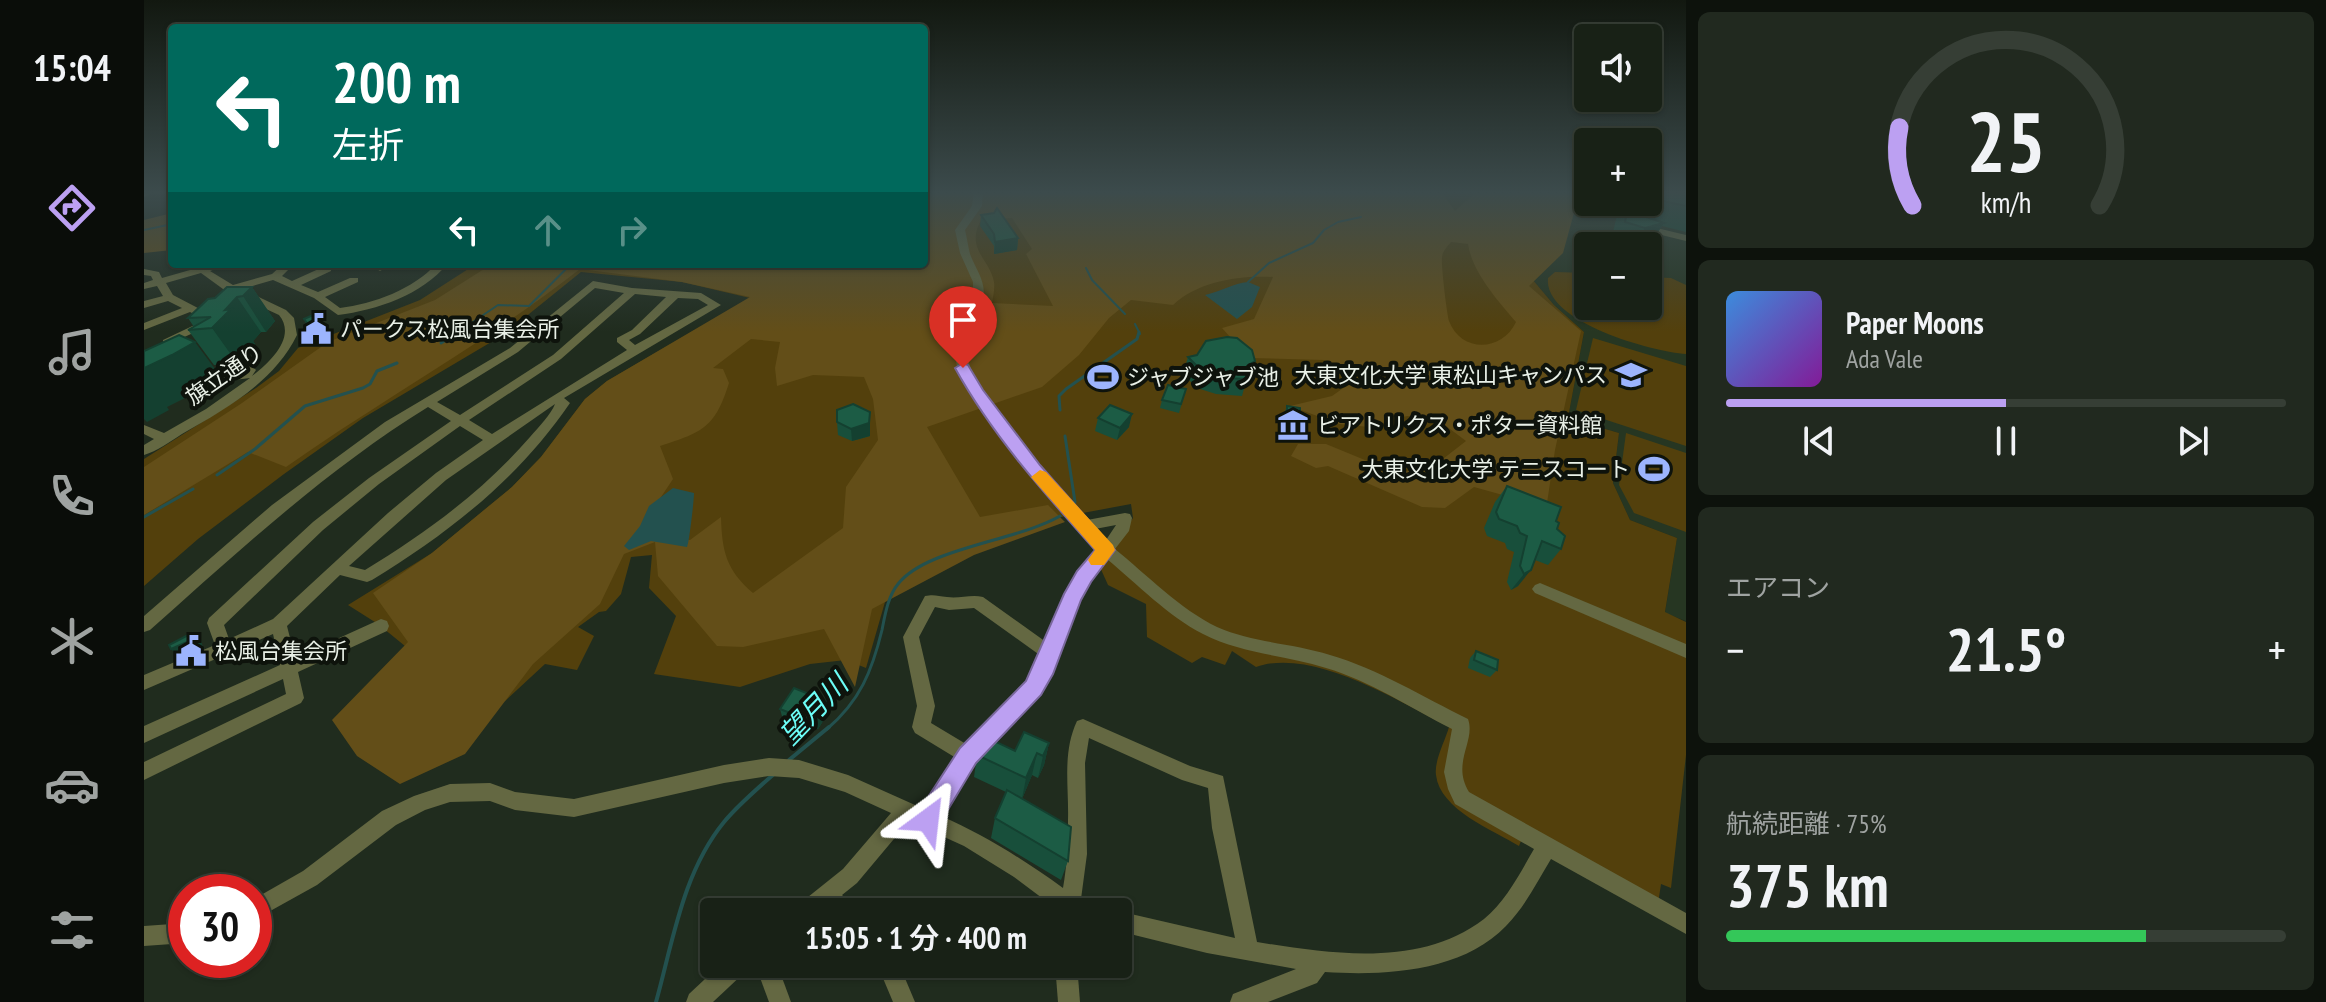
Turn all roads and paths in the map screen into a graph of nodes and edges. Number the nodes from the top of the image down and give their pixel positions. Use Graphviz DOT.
graph roads {
  1 [pos="962,238"];
  2 [pos="197,268"];
  3 [pos="202,268"];
  4 [pos="285,268"];
  5 [pos="438,268"];
  6 [pos="327,269"];
  7 [pos="144,272"];
  8 [pos="276,276"];
  9 [pos="404,276"];
  10 [pos="354,280"];
  11 [pos="159,281"];
  12 [pos="420,282"];
  13 [pos="295,284"];
  14 [pos="144,286"];
  15 [pos="235,288"];
  16 [pos="375,291"];
  17 [pos="632,291"];
  18 [pos="675,294"];
  19 [pos="318,296"];
  20 [pos="169,297"];
  21 [pos="384,300"];
  22 [pos="144,305"];
  23 [pos="191,308"];
  24 [pos="213,320"];
  25 [pos="144,327"];
  26 [pos="223,330"];
  27 [pos="167,342"];
  28 [pos="634,350"];
  29 [pos="556,399"];
  30 [pos="428,402"];
  31 [pos="459,420"];
  32 [pos="144,429"];
  33 [pos="164,438"];
  34 [pos="493,440"];
  35 [pos="144,451"];
  36 [pos="1081,526"];
  37 [pos="1106,550"];
  38 [pos="337,569"];
  39 [pos="1540,589"];
  40 [pos="279,624"];
  41 [pos="144,625"];
  42 [pos="381,626"];
  43 [pos="224,648"];
  44 [pos="1686,651"];
  45 [pos="1050,654"];
  46 [pos="288,668"];
  47 [pos="144,683"];
  48 [pos="144,735"];
  49 [pos="968,755"];
  50 [pos="144,771"];
  51 [pos="905,811"];
  52 [pos="928,820"];
  53 [pos="1546,848"];
  54 [pos="828,895"];
  55 [pos="824,898"];
  56 [pos="831,898"];
  57 [pos="1059,898"];
  58 [pos="1074,898"];
  59 [pos="272,900"];
  60 [pos="1132,924"];
  61 [pos="1686,924"];
  62 [pos="168,934"];
  63 [pos="144,936"];
  64 [pos="1248,949"];
  65 [pos="1318,964"];
  66 [pos="722,978"];
  67 [pos="771,978"];
  68 [pos="894,978"];
  69 [pos="1067,978"];
  70 [pos="697,1002"];
  71 [pos="780,1002"];
  72 [pos="904,1002"];
  73 [pos="1069,1002"];
  74 [pos="1241,1002"];
  1 -- 36 [label="street"];
  2 -- 11 [label="street"];
  3 -- 15 [label="street, 旗立通り"];
  4 -- 8 [label="street"];
  5 -- 12 [label="street"];
  6 -- 13 [label="street"];
  7 -- 11 [label="street"];
  8 -- 13 [label="street"];
  8 -- 15 [label="street"];
  9 -- 12 [label="street"];
  10 -- 19 [label="street"];
  11 -- 14 [label="street"];
  11 -- 20 [label="street"];
  12 -- 21 [label="street"];
  13 -- 19 [label="street"];
  15 -- 33 [label="street, 旗立通り"];
  16 -- 21 [label="street"];
  17 -- 18 [label="street"];
  17 -- 30 [label="street"];
  17 -- 31 [label="street"];
  18 -- 28 [label="street"];
  18 -- 28 [label="street"];
  19 -- 21 [label="street"];
  20 -- 22 [label="street"];
  20 -- 23 [label="street"];
  23 -- 24 [label="street"];
  23 -- 25 [label="street"];
  24 -- 26 [label="street"];
  24 -- 27 [label="street"];
  28 -- 29 [label="street"];
  29 -- 34 [label="street"];
  29 -- 38 [label="street"];
  30 -- 31 [label="street"];
  30 -- 41 [label="street"];
  31 -- 34 [label="street"];
  31 -- 43 [label="street"];
  32 -- 33 [label="street"];
  33 -- 35 [label="street, 旗立通り"];
  34 -- 38 [label="street"];
  36 -- 37 [label="street"];
  36 -- 37 [label="street"];
  37 -- 45 [label="street"];
  37 -- 53 [label="street"];
  38 -- 40 [label="street"];
  39 -- 44 [label="street"];
  40 -- 43 [label="street"];
  40 -- 46 [label="street"];
  42 -- 46 [label="street"];
  43 -- 47 [label="street"];
  45 -- 49 [label="street"];
  45 -- 49 [label="street"];
  46 -- 48 [label="street"];
  46 -- 50 [label="street"];
  49 -- 52 [label="street"];
  51 -- 52 [label="street"];
  51 -- 54 [label="street"];
  51 -- 59 [label="street"];
  52 -- 57 [label="street"];
  53 -- 61 [label="street"];
  53 -- 65 [label="street"];
  54 -- 55 [label="street"];
  54 -- 56 [label="street"];
  58 -- 64 [label="street"];
  60 -- 64 [label="street"];
  62 -- 63 [label="street"];
  64 -- 65 [label="street"];
  65 -- 74 [label="street"];
  66 -- 70 [label="street"];
  67 -- 71 [label="street"];
  68 -- 72 [label="street"];
  69 -- 73 [label="street"];
}
